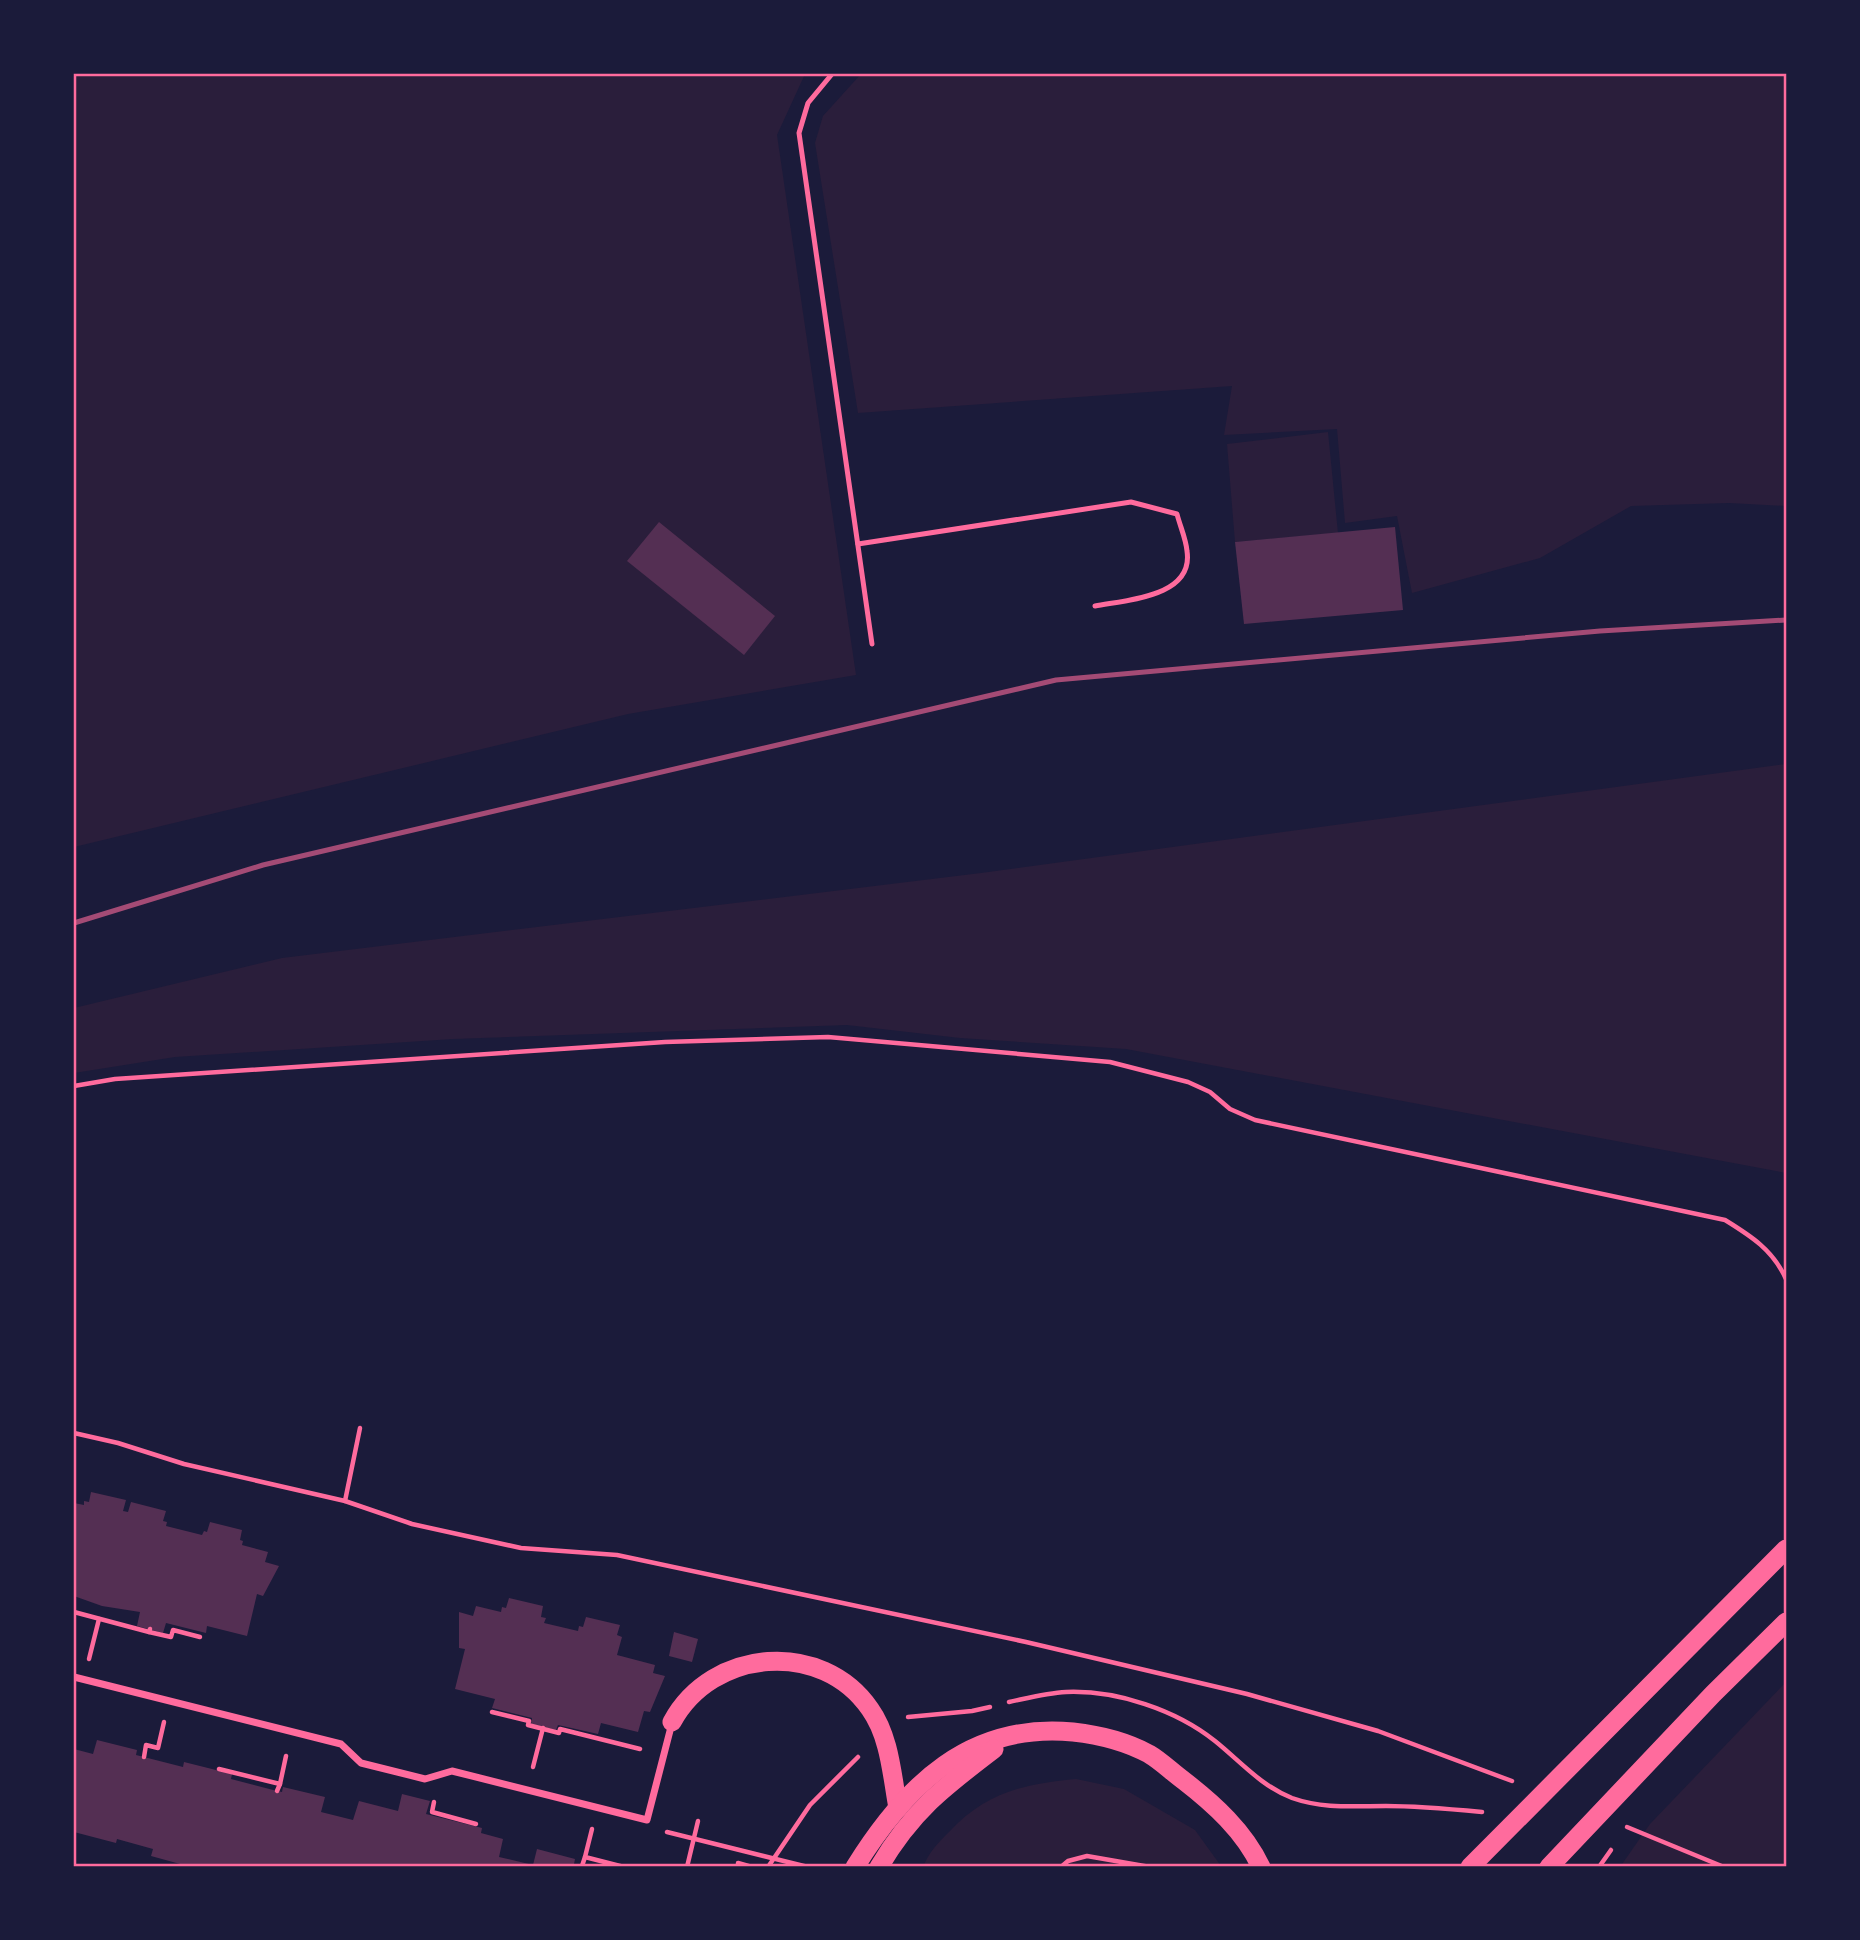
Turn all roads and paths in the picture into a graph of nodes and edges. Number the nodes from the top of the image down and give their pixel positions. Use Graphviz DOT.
graph roads {
  1 [pos="832,74"];
  2 [pos="858,544"];
  3 [pos="1095,606"];
  4 [pos="872,644"];
  5 [pos="74,1086"];
  6 [pos="1787,1279"];
  7 [pos="360,1428"];
  8 [pos="74,1433"];
  9 [pos="345,1501"];
  10 [pos="1787,1549"];
  11 [pos="74,1612"];
  12 [pos="99,1619"];
  13 [pos="1787,1622"];
  14 [pos="200,1637"];
  15 [pos="88,1662"];
  16 [pos="74,1677"];
  17 [pos="170,1701"];
  18 [pos="492,1712"];
  19 [pos="672,1722"];
  20 [pos="543,1728"];
  21 [pos="292,1731"];
  22 [pos="1014,1733"];
  23 [pos="645,1750"];
  24 [pos="144,1756"];
  25 [pos="219,1769"];
  26 [pos="532,1773"];
  27 [pos="442,1774"];
  28 [pos="1513,1781"];
  29 [pos="279,1784"];
  30 [pos="277,1791"];
  31 [pos="597,1808"];
  32 [pos="898,1808"];
  33 [pos="647,1820"];
  34 [pos="698,1821"];
  35 [pos="1616,1822"];
  36 [pos="476,1824"];
  37 [pos="694,1838"];
  38 [pos="585,1857"];
  39 [pos="1556,1863"];
  40 [pos="582,1866"];
  41 [pos="624,1867"];
  42 [pos="687,1867"];
  43 [pos="738,1867"];
  44 [pos="752,1867"];
  45 [pos="808,1867"];
  46 [pos="855,1867"];
  47 [pos="879,1867"];
  48 [pos="1061,1867"];
  49 [pos="1150,1867"];
  50 [pos="1261,1867"];
  51 [pos="1470,1867"];
  52 [pos="1724,1867"];
  1 -- 2 [label="lane"];
  2 -- 3 [label="lane"];
  2 -- 4 [label="lane"];
  5 -- 6 [label="path"];
  7 -- 9 [label="path"];
  8 -- 9 [label="path"];
  9 -- 28 [label="path"];
  10 -- 51 [label="highway"];
  11 -- 12 [label="path"];
  12 -- 14 [label="path"];
  12 -- 15 [label="path"];
  13 -- 39 [label="highway"];
  16 -- 17 [label="street"];
  17 -- 21 [label="street"];
  17 -- 24 [label="path"];
  18 -- 20 [label="path"];
  19 -- 32 [label="highway"];
  19 -- 33 [label="street"];
  20 -- 23 [label="path"];
  20 -- 26 [label="path"];
  21 -- 27 [label="street"];
  21 -- 29 [label="path"];
  22 -- 32 [label="highway"];
  22 -- 47 [label="highway"];
  22 -- 50 [label="highway"];
  25 -- 29 [label="path"];
  27 -- 31 [label="street"];
  27 -- 36 [label="path"];
  29 -- 30 [label="path"];
  31 -- 33 [label="street"];
  31 -- 38 [label="path"];
  32 -- 46 [label="highway"];
  33 -- 37 [label="path"];
  34 -- 37 [label="path"];
  35 -- 52 [label="path"];
  37 -- 42 [label="path"];
  37 -- 45 [label="path"];
  38 -- 40 [label="path"];
  38 -- 41 [label="path"];
  43 -- 44 [label="path"];
  48 -- 49 [label="path"];
}
